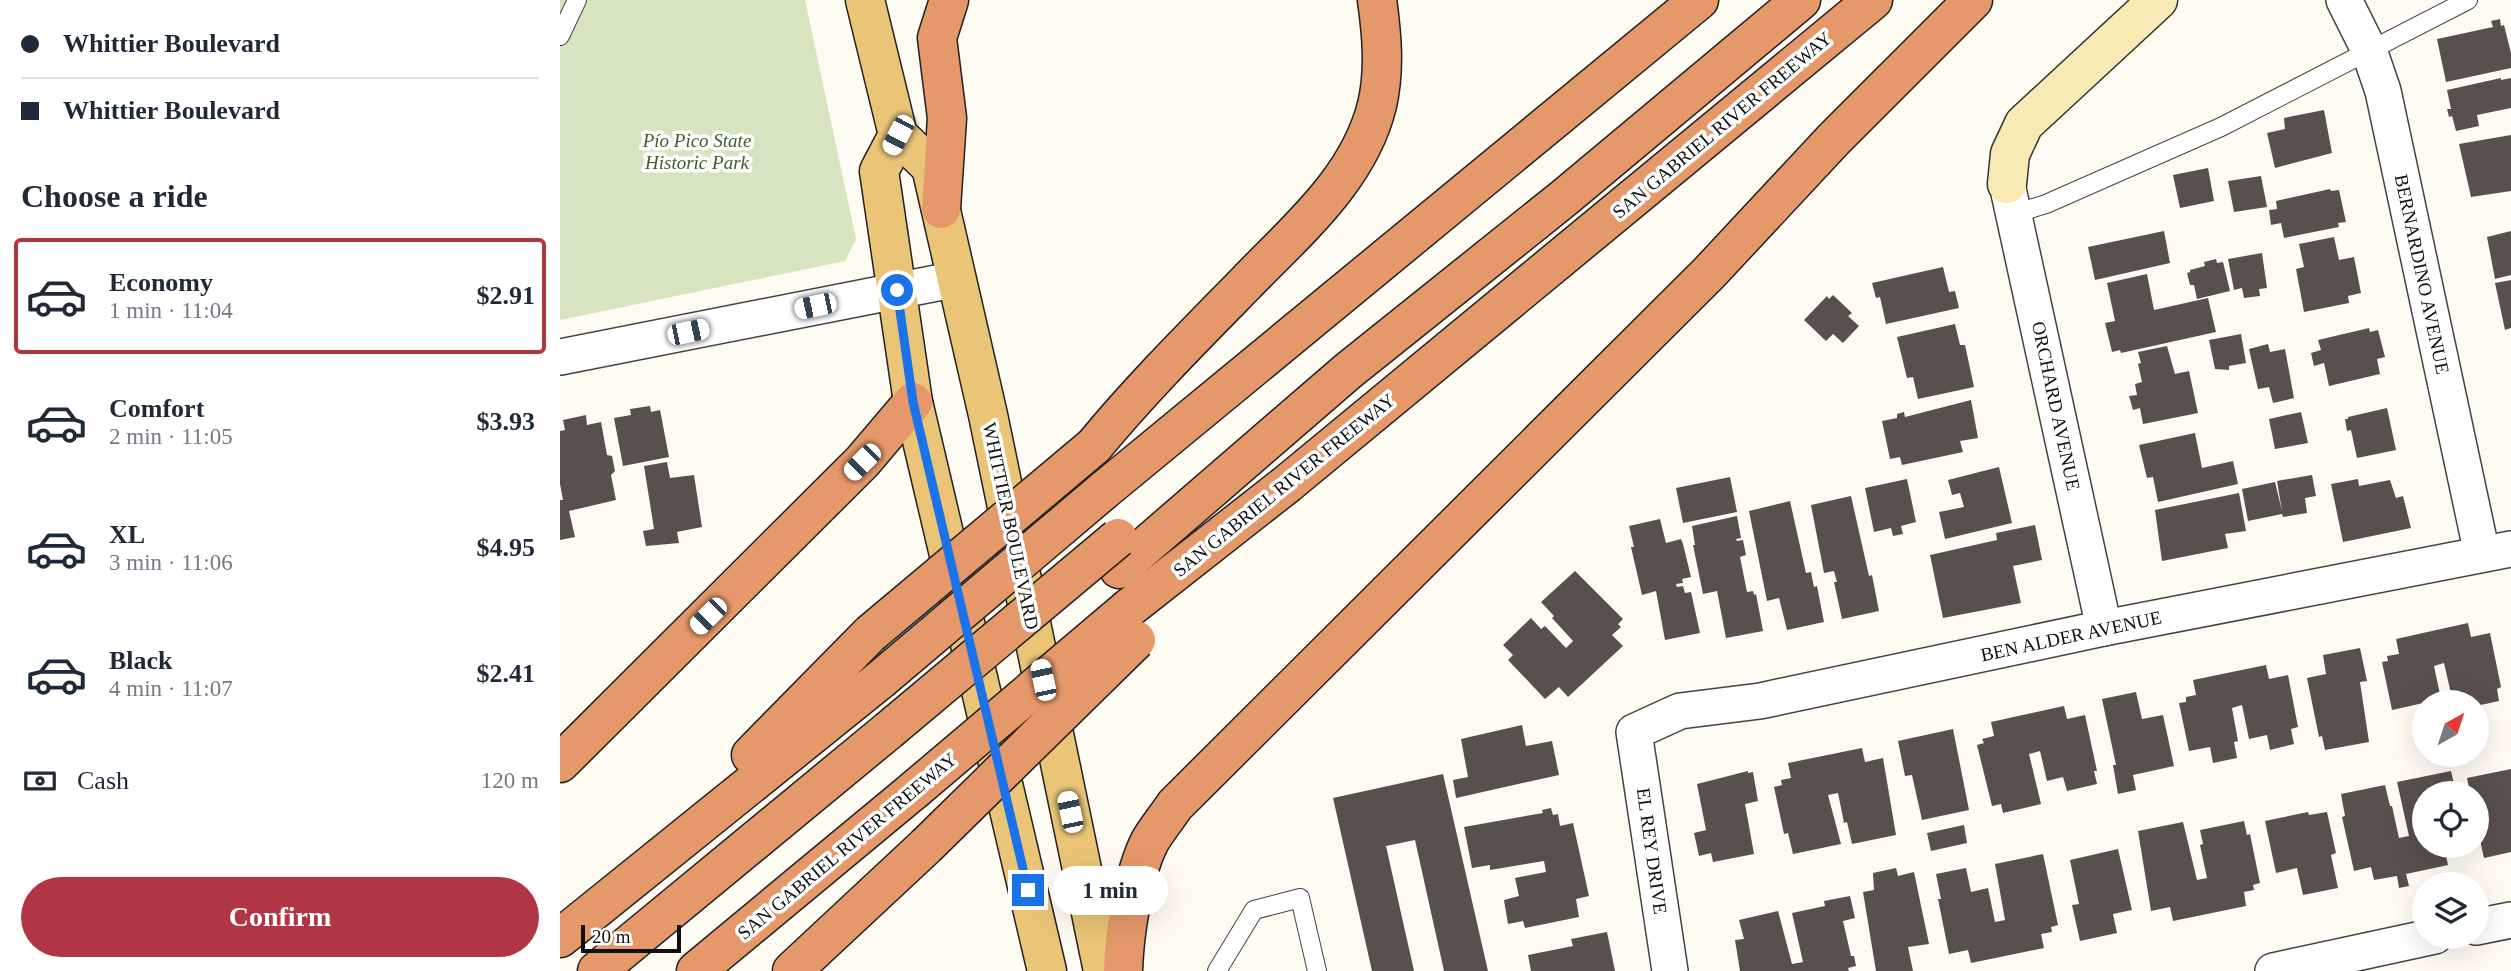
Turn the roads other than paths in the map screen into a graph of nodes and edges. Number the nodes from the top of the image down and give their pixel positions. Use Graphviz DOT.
graph roads {
  1 [pos="577,0"];
  2 [pos="865,0"];
  3 [pos="949,0"];
  4 [pos="1377,0"];
  5 [pos="1699,0"];
  6 [pos="1771,0"];
  7 [pos="1801,0"];
  8 [pos="1873,0"];
  9 [pos="1973,0"];
  10 [pos="2158,0"];
  11 [pos="2344,0"];
  12 [pos="2468,0"];
  13 [pos="560,36"];
  14 [pos="2369,50"];
  15 [pos="898,135"];
  16 [pos="2010,199"];
  17 [pos="940,209"];
  18 [pos="957,279"];
  19 [pos="897,290"];
  20 [pos="560,358"];
  21 [pos="913,402"];
  22 [pos="2497,551"];
  23 [pos="1119,553"];
  24 [pos="1132,624"];
  25 [pos="2104,628"];
  26 [pos="1634,732"];
  27 [pos="894,739"];
  28 [pos="560,763"];
  29 [pos="623,886"];
  30 [pos="2511,920"];
  31 [pos="2489,925"];
  32 [pos="560,938"];
  33 [pos="2412,941"];
  34 [pos="597,971"];
  35 [pos="629,971"];
  36 [pos="696,971"];
  37 [pos="792,971"];
  38 [pos="1047,971"];
  39 [pos="1103,971"];
  40 [pos="1123,971"];
  41 [pos="1217,971"];
  42 [pos="1317,971"];
  43 [pos="1670,971"];
  44 [pos="2273,971"];
  1 -- 13 [label="lane"];
  2 -- 15 [label="main road"];
  3 -- 17 [label="highway"];
  4 -- 29 [label="highway, bridge"];
  5 -- 29 [label="highway, bridge"];
  6 -- 23 [label="highway"];
  7 -- 23 [label="highway"];
  8 -- 24 [label="highway, SAN GABRIEL RIVER FREEWAY"];
  9 -- 40 [label="highway"];
  10 -- 16 [label="street"];
  11 -- 14 [label="street, BERNARDINO AVENUE"];
  12 -- 14 [label="lane"];
  14 -- 16 [label="lane"];
  14 -- 22 [label="street, BERNARDINO AVENUE"];
  15 -- 17 [label="main road, WHITTIER BOULEVARD"];
  15 -- 19 [label="main road"];
  16 -- 25 [label="street, ORCHARD AVENUE"];
  17 -- 18 [label="main road, WHITTIER BOULEVARD"];
  18 -- 19 [label="street"];
  18 -- 39 [label="main road, WHITTIER BOULEVARD"];
  19 -- 20 [label="street"];
  19 -- 21 [label="main road"];
  21 -- 28 [label="highway"];
  21 -- 38 [label="main road"];
  22 -- 25 [label="street, BEN ALDER AVENUE"];
  23 -- 27 [label="highway, bridge"];
  24 -- 36 [label="highway, SAN GABRIEL RIVER FREEWAY, bridge"];
  24 -- 37 [label="highway, bridge"];
  25 -- 26 [label="street, BEN ALDER AVENUE"];
  26 -- 43 [label="street, EL REY DRIVE"];
  27 -- 34 [label="highway"];
  27 -- 35 [label="highway"];
  29 -- 32 [label="highway"];
  30 -- 31 [label="street"];
  33 -- 44 [label="street"];
  41 -- 42 [label="lane"];
}
